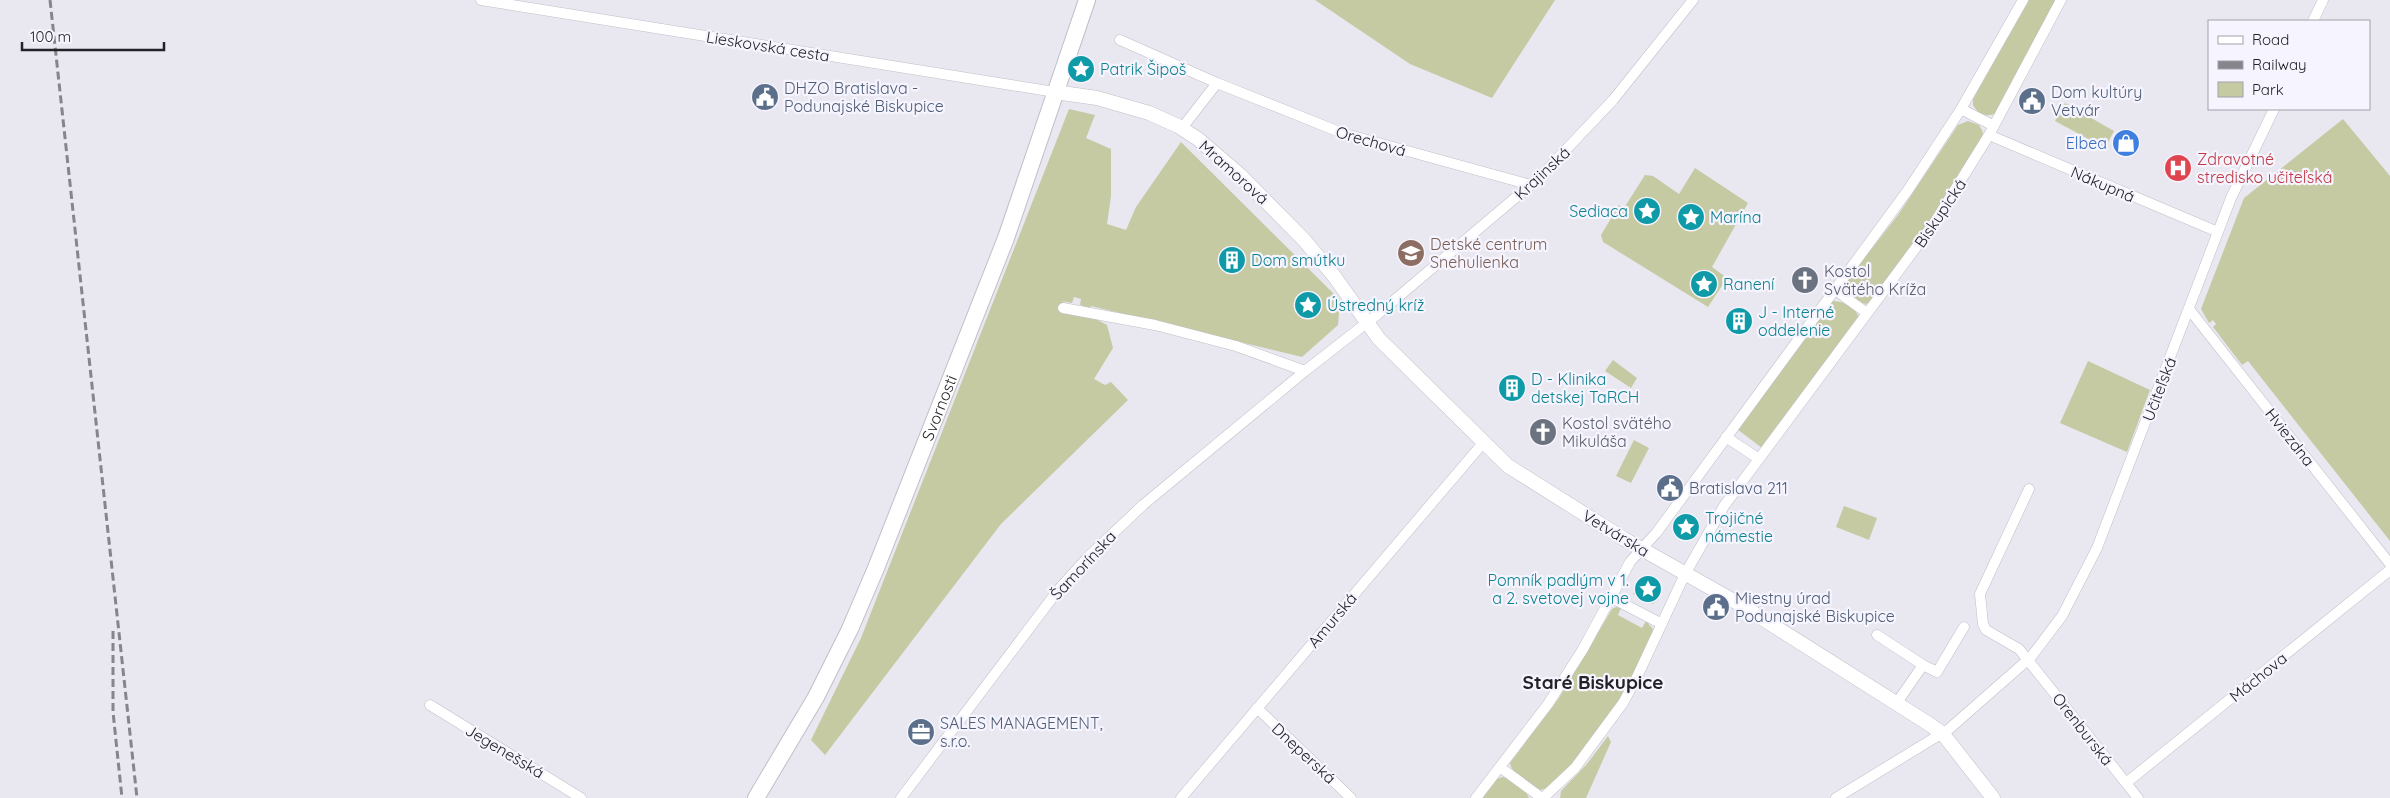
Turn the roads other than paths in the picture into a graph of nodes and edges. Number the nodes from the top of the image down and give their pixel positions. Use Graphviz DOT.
graph roads {
  1 [pos="481,0"];
  2 [pos="1087,0"];
  3 [pos="1693,0"];
  4 [pos="2023,0"];
  5 [pos="2061,0"];
  6 [pos="2323,0"];
  7 [pos="2313,20"];
  8 [pos="1120,40"];
  9 [pos="1217,83"];
  10 [pos="1055,92"];
  11 [pos="1961,109"];
  12 [pos="2274,110"];
  13 [pos="1182,128"];
  14 [pos="1991,130"];
  15 [pos="1531,185"];
  16 [pos="2218,232"];
  17 [pos="1835,290"];
  18 [pos="1063,308"];
  19 [pos="2189,309"];
  20 [pos="1867,312"];
  21 [pos="1367,322"];
  22 [pos="1305,371"];
  23 [pos="1726,437"];
  24 [pos="1483,443"];
  25 [pos="1759,458"];
  26 [pos="2029,489"];
  27 [pos="1642,548"];
  28 [pos="2390,564"];
  29 [pos="2390,570"];
  30 [pos="1685,574"];
  31 [pos="1612,598"];
  32 [pos="1662,624"];
  33 [pos="1964,627"];
  34 [pos="1877,635"];
  35 [pos="2028,660"];
  36 [pos="1923,665"];
  37 [pos="1896,704"];
  38 [pos="430,705"];
  39 [pos="1257,708"];
  40 [pos="1943,734"];
  41 [pos="1501,768"];
  42 [pos="2126,783"];
  43 [pos="581,798"];
  44 [pos="756,798"];
  45 [pos="901,798"];
  46 [pos="1181,798"];
  47 [pos="1352,798"];
  48 [pos="1476,798"];
  49 [pos="1543,798"];
  50 [pos="1836,798"];
  51 [pos="1994,798"];
  52 [pos="2138,798"];
  1 -- 10 [label="street, Lieskovská cesta"];
  2 -- 10 [label="main road, Svornosti"];
  3 -- 15 [label="street, Krajinská"];
  4 -- 11 [label="street"];
  5 -- 14 [label="street, Biskupická"];
  6 -- 7 [label="street"];
  8 -- 9 [label="street, Orechová"];
  9 -- 13 [label="street"];
  9 -- 15 [label="street, Orechová"];
  10 -- 13 [label="street, Mramorová"];
  10 -- 44 [label="main road, Svornosti"];
  11 -- 14 [label="street, Nákupná"];
  11 -- 17 [label="street"];
  12 -- 16 [label="street, Učiteľská"];
  13 -- 21 [label="street, Mramorová"];
  14 -- 16 [label="street, Nákupná"];
  14 -- 20 [label="street, Biskupická"];
  15 -- 21 [label="street, Krajinská"];
  16 -- 19 [label="street, Učiteľská"];
  17 -- 20 [label="street"];
  17 -- 23 [label="street"];
  18 -- 22 [label="street"];
  19 -- 28 [label="street, Hviezdna"];
  19 -- 35 [label="street, Učiteľská"];
  20 -- 25 [label="street, Biskupická"];
  21 -- 22 [label="street, Šamorínska"];
  21 -- 24 [label="street, Vetvárska"];
  22 -- 45 [label="street, Šamorínska"];
  23 -- 25 [label="street"];
  23 -- 27 [label="street"];
  24 -- 27 [label="street, Vetvárska"];
  24 -- 39 [label="street, Amurská"];
  25 -- 30 [label="street"];
  26 -- 35 [label="street"];
  27 -- 30 [label="street, Vetvárska"];
  27 -- 31 [label="street"];
  29 -- 42 [label="street, Máchova"];
  30 -- 32 [label="street"];
  30 -- 37 [label="street, Vetvárska"];
  31 -- 32 [label="street"];
  31 -- 41 [label="street"];
  32 -- 49 [label="street"];
  33 -- 36 [label="street"];
  34 -- 36 [label="street"];
  35 -- 40 [label="street, Učiteľská"];
  35 -- 42 [label="street, Orenburská"];
  36 -- 37 [label="street"];
  37 -- 40 [label="street, Vetvárska"];
  38 -- 43 [label="street, Jegenešská"];
  39 -- 46 [label="street, Amurská"];
  39 -- 47 [label="street, Dneperská"];
  40 -- 50 [label="street, Učiteľská"];
  40 -- 51 [label="street, Vetvárska"];
  41 -- 48 [label="street"];
  41 -- 49 [label="street"];
  42 -- 52 [label="street, Orenburská"];
}
